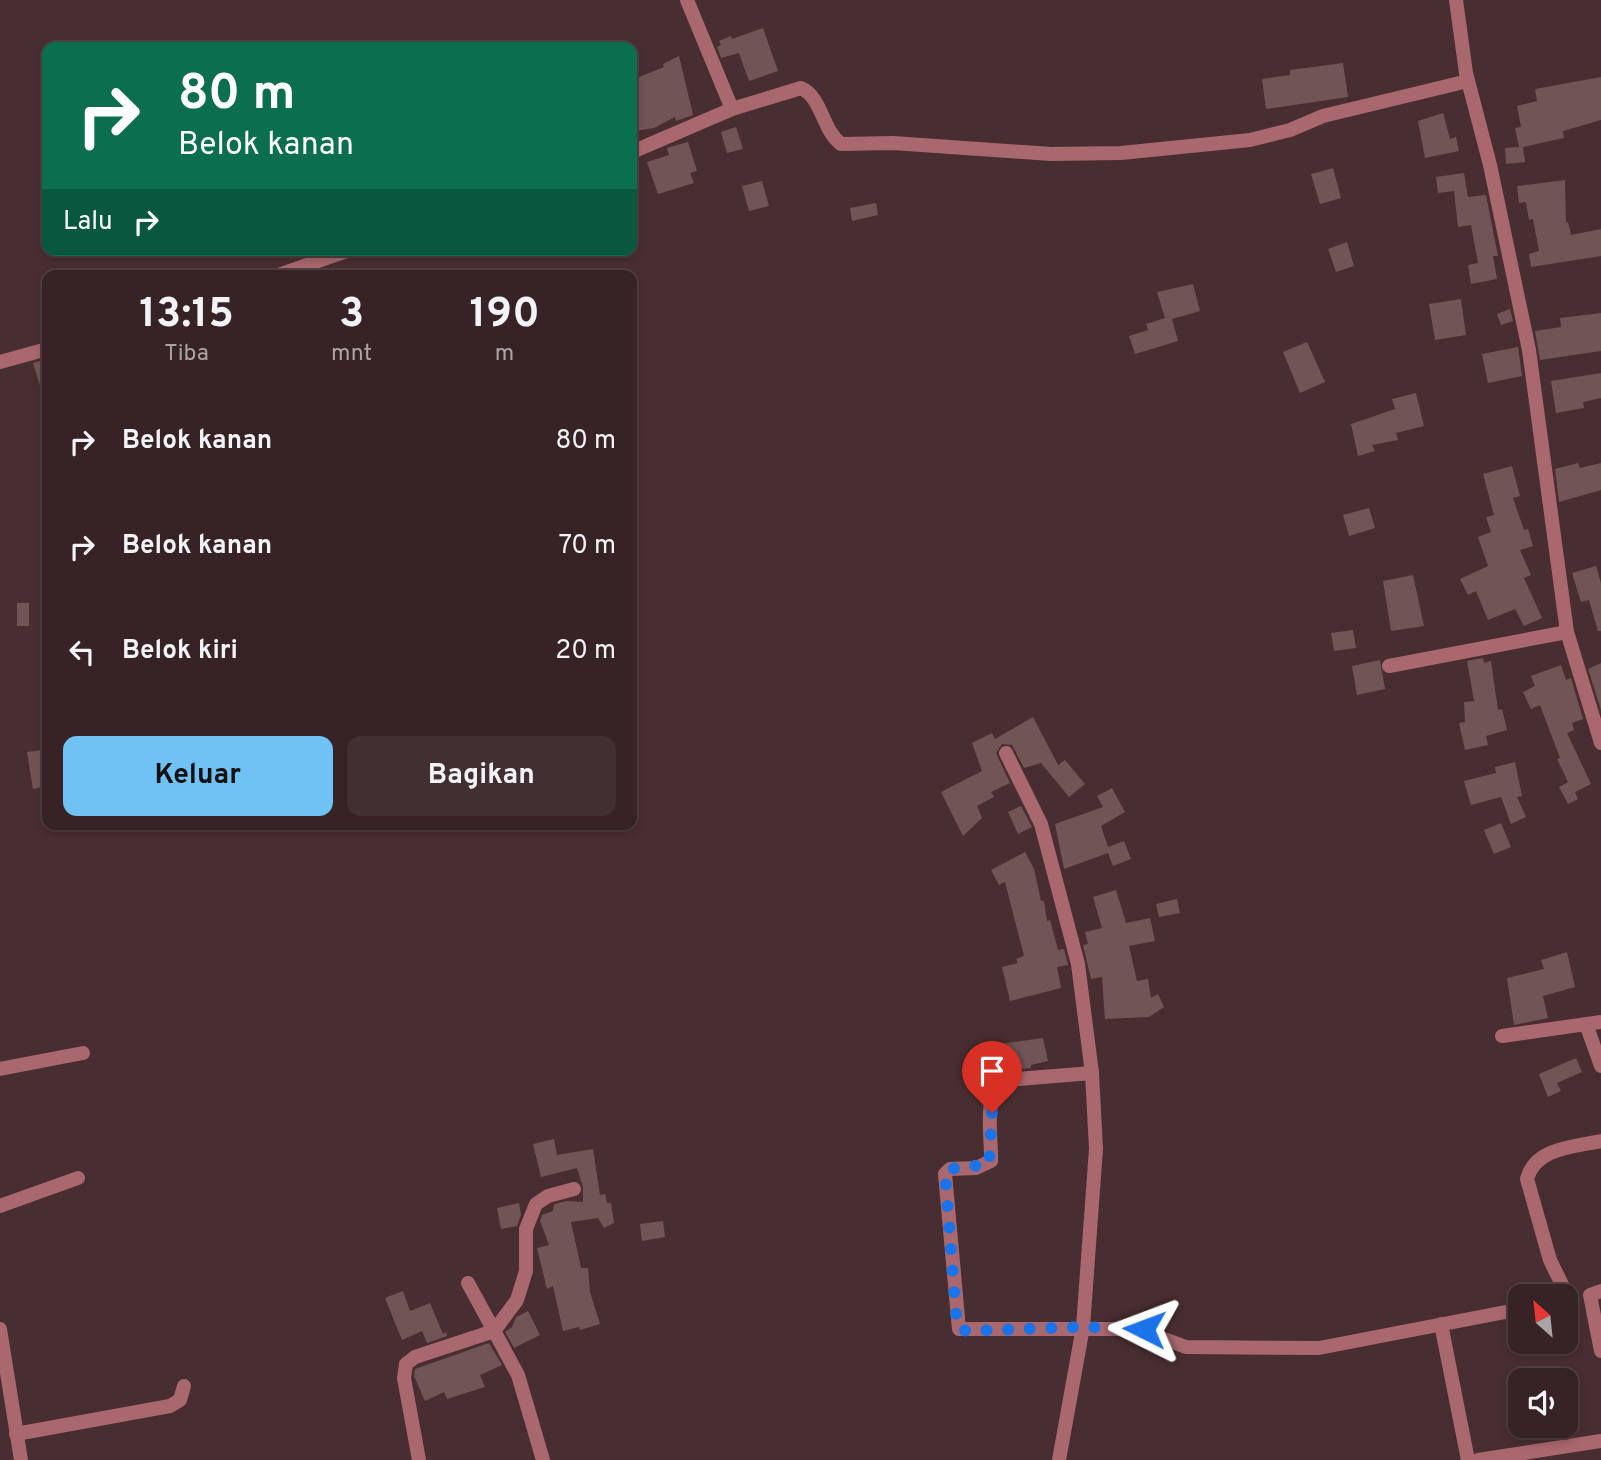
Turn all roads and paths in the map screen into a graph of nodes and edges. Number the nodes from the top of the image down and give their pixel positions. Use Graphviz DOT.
graph roads {
  1 [pos="687,0"];
  2 [pos="1456,0"];
  3 [pos="1468,81"];
  4 [pos="732,109"];
  5 [pos="637,150"];
  6 [pos="333,256"];
  7 [pos="293,270"];
  8 [pos="42,350"];
  9 [pos="0,362"];
  10 [pos="1567,632"];
  11 [pos="1389,666"];
  12 [pos="1601,743"];
  13 [pos="1006,752"];
  14 [pos="1594,1023"];
  15 [pos="1502,1036"];
  16 [pos="83,1052"];
  17 [pos="1601,1066"];
  18 [pos="0,1069"];
  19 [pos="1092,1073"];
  20 [pos="1601,1141"];
  21 [pos="78,1178"];
  22 [pos="574,1189"];
  23 [pos="0,1206"];
  24 [pos="468,1283"];
  25 [pos="1561,1284"];
  26 [pos="1595,1293"];
  27 [pos="1508,1311"];
  28 [pos="1441,1324"];
  29 [pos="1083,1327"];
  30 [pos="0,1329"];
  31 [pos="494,1331"];
  32 [pos="1601,1351"];
  33 [pos="184,1386"];
  34 [pos="16,1434"];
  35 [pos="1601,1441"];
  36 [pos="20,1460"];
  37 [pos="419,1460"];
  38 [pos="543,1460"];
  39 [pos="1059,1460"];
  40 [pos="1468,1460"];
  41 [pos="1478,1460"];
  1 -- 4 [label="street"];
  2 -- 3 [label="street"];
  3 -- 4 [label="street"];
  3 -- 10 [label="street"];
  4 -- 5 [label="street"];
  6 -- 7 [label="street"];
  8 -- 9 [label="street"];
  10 -- 11 [label="street"];
  10 -- 12 [label="street"];
  13 -- 19 [label="street"];
  14 -- 15 [label="street"];
  14 -- 17 [label="street"];
  16 -- 18 [label="street"];
  19 -- 29 [label="street"];
  19 -- 29 [label="street"];
  20 -- 25 [label="street"];
  21 -- 23 [label="street"];
  22 -- 31 [label="street"];
  24 -- 31 [label="street"];
  26 -- 32 [label="street"];
  27 -- 28 [label="street"];
  28 -- 29 [label="street"];
  28 -- 40 [label="street"];
  29 -- 39 [label="street"];
  30 -- 34 [label="street"];
  31 -- 37 [label="street"];
  31 -- 38 [label="street"];
  33 -- 34 [label="street"];
  34 -- 36 [label="street"];
  35 -- 41 [label="street"];
}
